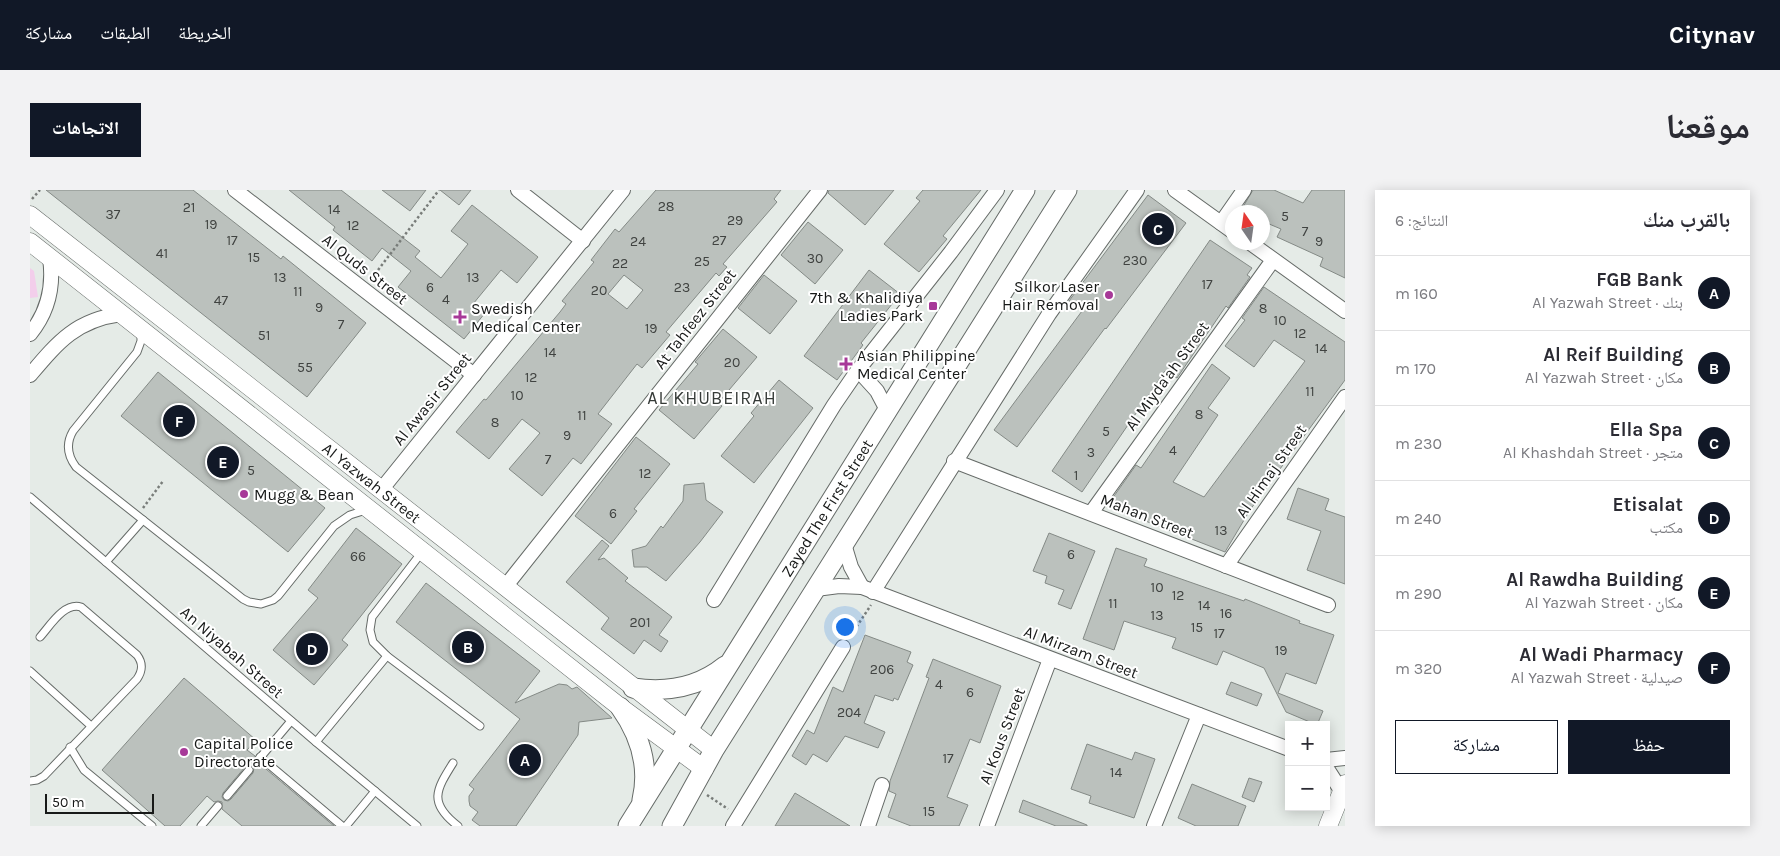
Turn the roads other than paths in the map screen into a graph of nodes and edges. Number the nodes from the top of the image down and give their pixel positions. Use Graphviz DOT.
graph roads {
  1 [pos="235,190"];
  2 [pos="518,190"];
  3 [pos="624,190"];
  4 [pos="820,190"];
  5 [pos="997,190"];
  6 [pos="1025,190"];
  7 [pos="1067,190"];
  8 [pos="1137,190"];
  9 [pos="1175,190"];
  10 [pos="1244,190"];
  11 [pos="30,214"];
  12 [pos="1221,222"];
  13 [pos="1225,225"];
  14 [pos="56,235"];
  15 [pos="583,241"];
  16 [pos="1260,250"];
  17 [pos="41,251"];
  18 [pos="1273,260"];
  19 [pos="1345,311"];
  20 [pos="121,314"];
  21 [pos="140,329"];
  22 [pos="30,334"];
  23 [pos="858,370"];
  24 [pos="30,375"];
  25 [pos="474,375"];
  26 [pos="1345,397"];
  27 [pos="887,410"];
  28 [pos="954,461"];
  29 [pos="381,490"];
  30 [pos="30,496"];
  31 [pos="369,510"];
  32 [pos="1090,513"];
  33 [pos="143,520"];
  34 [pos="844,544"];
  35 [pos="422,552"];
  36 [pos="106,562"];
  37 [pos="1226,566"];
  38 [pos="505,587"];
  39 [pos="816,589"];
  40 [pos="871,591"];
  41 [pos="714,600"];
  42 [pos="1328,605"];
  43 [pos="40,637"];
  44 [pos="843,647"];
  45 [pos="388,656"];
  46 [pos="1050,659"];
  47 [pos="731,660"];
  48 [pos="30,670"];
  49 [pos="633,688"];
  50 [pos="620,707"];
  51 [pos="1199,715"];
  52 [pos="291,721"];
  53 [pos="90,726"];
  54 [pos="480,726"];
  55 [pos="687,730"];
  56 [pos="316,742"];
  57 [pos="70,747"];
  58 [pos="1285,747"];
  59 [pos="676,749"];
  60 [pos="714,750"];
  61 [pos="1345,758"];
  62 [pos="1330,760"];
  63 [pos="453,763"];
  64 [pos="704,769"];
  65 [pos="248,770"];
  66 [pos="1330,772"];
  67 [pos="30,781"];
  68 [pos="882,785"];
  69 [pos="1343,788"];
  70 [pos="375,791"];
  71 [pos="227,796"];
  72 [pos="218,806"];
  73 [pos="640,808"];
  74 [pos="736,821"];
  75 [pos="203,823"];
  76 [pos="152,826"];
  77 [pos="342,826"];
  78 [pos="346,826"];
  79 [pos="417,826"];
  80 [pos="458,826"];
  81 [pos="628,826"];
  82 [pos="672,826"];
  83 [pos="868,826"];
  84 [pos="987,826"];
  85 [pos="1154,826"];
  86 [pos="1328,826"];
  1 -- 25 [label="street, Al Quds Street"];
  2 -- 15 [label="street"];
  3 -- 15 [label="street, Al Awasir Street"];
  4 -- 38 [label="street, At Tahfeez Street"];
  5 -- 23 [label="street"];
  6 -- 27 [label="main road, Zayed The First Street"];
  7 -- 34 [label="main road"];
  8 -- 28 [label="street"];
  9 -- 12 [label="street"];
  10 -- 12 [label="street"];
  11 -- 14 [label="street, Al Yazwah Street"];
  12 -- 13 [label="street"];
  14 -- 17 [label="street"];
  14 -- 29 [label="street, Al Yazwah Street"];
  15 -- 25 [label="street, Al Awasir Street"];
  16 -- 18 [label="street"];
  17 -- 20 [label="street, Al Yazwah Street"];
  17 -- 22 [label="street"];
  18 -- 19 [label="street"];
  18 -- 32 [label="street, Al Miyda'ah Street"];
  20 -- 21 [label="street, Al Yazwah Street"];
  20 -- 24 [label="street"];
  21 -- 31 [label="street, Al Yazwah Street"];
  21 -- 33 [label="lane"];
  23 -- 27 [label="street"];
  23 -- 41 [label="street"];
  25 -- 29 [label="street, Al Awasir Street"];
  26 -- 37 [label="street, Al Himaj Street"];
  27 -- 47 [label="main road, Zayed The First Street"];
  28 -- 32 [label="street, Mahan Street"];
  28 -- 40 [label="street"];
  29 -- 38 [label="street, Al Yazwah Street"];
  30 -- 36 [label="lane, An Niyabah Street"];
  31 -- 33 [label="lane"];
  31 -- 35 [label="street, Al Yazwah Street"];
  32 -- 37 [label="street, Mahan Street"];
  33 -- 36 [label="lane"];
  34 -- 39 [label="main road"];
  34 -- 40 [label="street"];
  35 -- 45 [label="lane"];
  35 -- 50 [label="street, Al Yazwah Street"];
  36 -- 52 [label="lane, An Niyabah Street"];
  37 -- 42 [label="street, Mahan Street"];
  38 -- 49 [label="street, Al Yazwah Street"];
  39 -- 40 [label="street, Al Mirzam Street"];
  39 -- 60 [label="main road"];
  40 -- 46 [label="street, Al Mirzam Street"];
  43 -- 53 [label="lane"];
  44 -- 74 [label="street"];
  45 -- 54 [label="lane"];
  45 -- 56 [label="lane"];
  46 -- 51 [label="street, Al Mirzam Street"];
  46 -- 84 [label="street, Al Kous Street"];
  47 -- 49 [label="main road"];
  47 -- 55 [label="main road, Zayed The First Street"];
  48 -- 53 [label="lane"];
  49 -- 55 [label="street, Al Yazwah Street"];
  50 -- 59 [label="street, Al Yazwah Street"];
  50 -- 73 [label="main road"];
  51 -- 58 [label="street, Al Mirzam Street"];
  51 -- 85 [label="street"];
  52 -- 56 [label="lane, An Niyabah Street"];
  52 -- 77 [label="lane"];
  53 -- 57 [label="lane"];
  55 -- 59 [label="main road, Zayed The First Street"];
  55 -- 60 [label="street, Al Yazwah Street"];
  56 -- 70 [label="lane, An Niyabah Street"];
  57 -- 67 [label="lane"];
  57 -- 76 [label="lane"];
  59 -- 64 [label="street, Al Yazwah Street"];
  59 -- 73 [label="main road, Zayed The First Street"];
  60 -- 64 [label="main road"];
  61 -- 62 [label="street"];
  63 -- 80 [label="lane"];
  64 -- 82 [label="main road"];
  65 -- 71 [label="lane"];
  66 -- 69 [label="street"];
  68 -- 83 [label="street"];
  69 -- 86 [label="street"];
  70 -- 78 [label="lane"];
  70 -- 79 [label="lane, An Niyabah Street"];
  72 -- 75 [label="lane"];
  73 -- 81 [label="main road, Zayed The First Street"];
}
